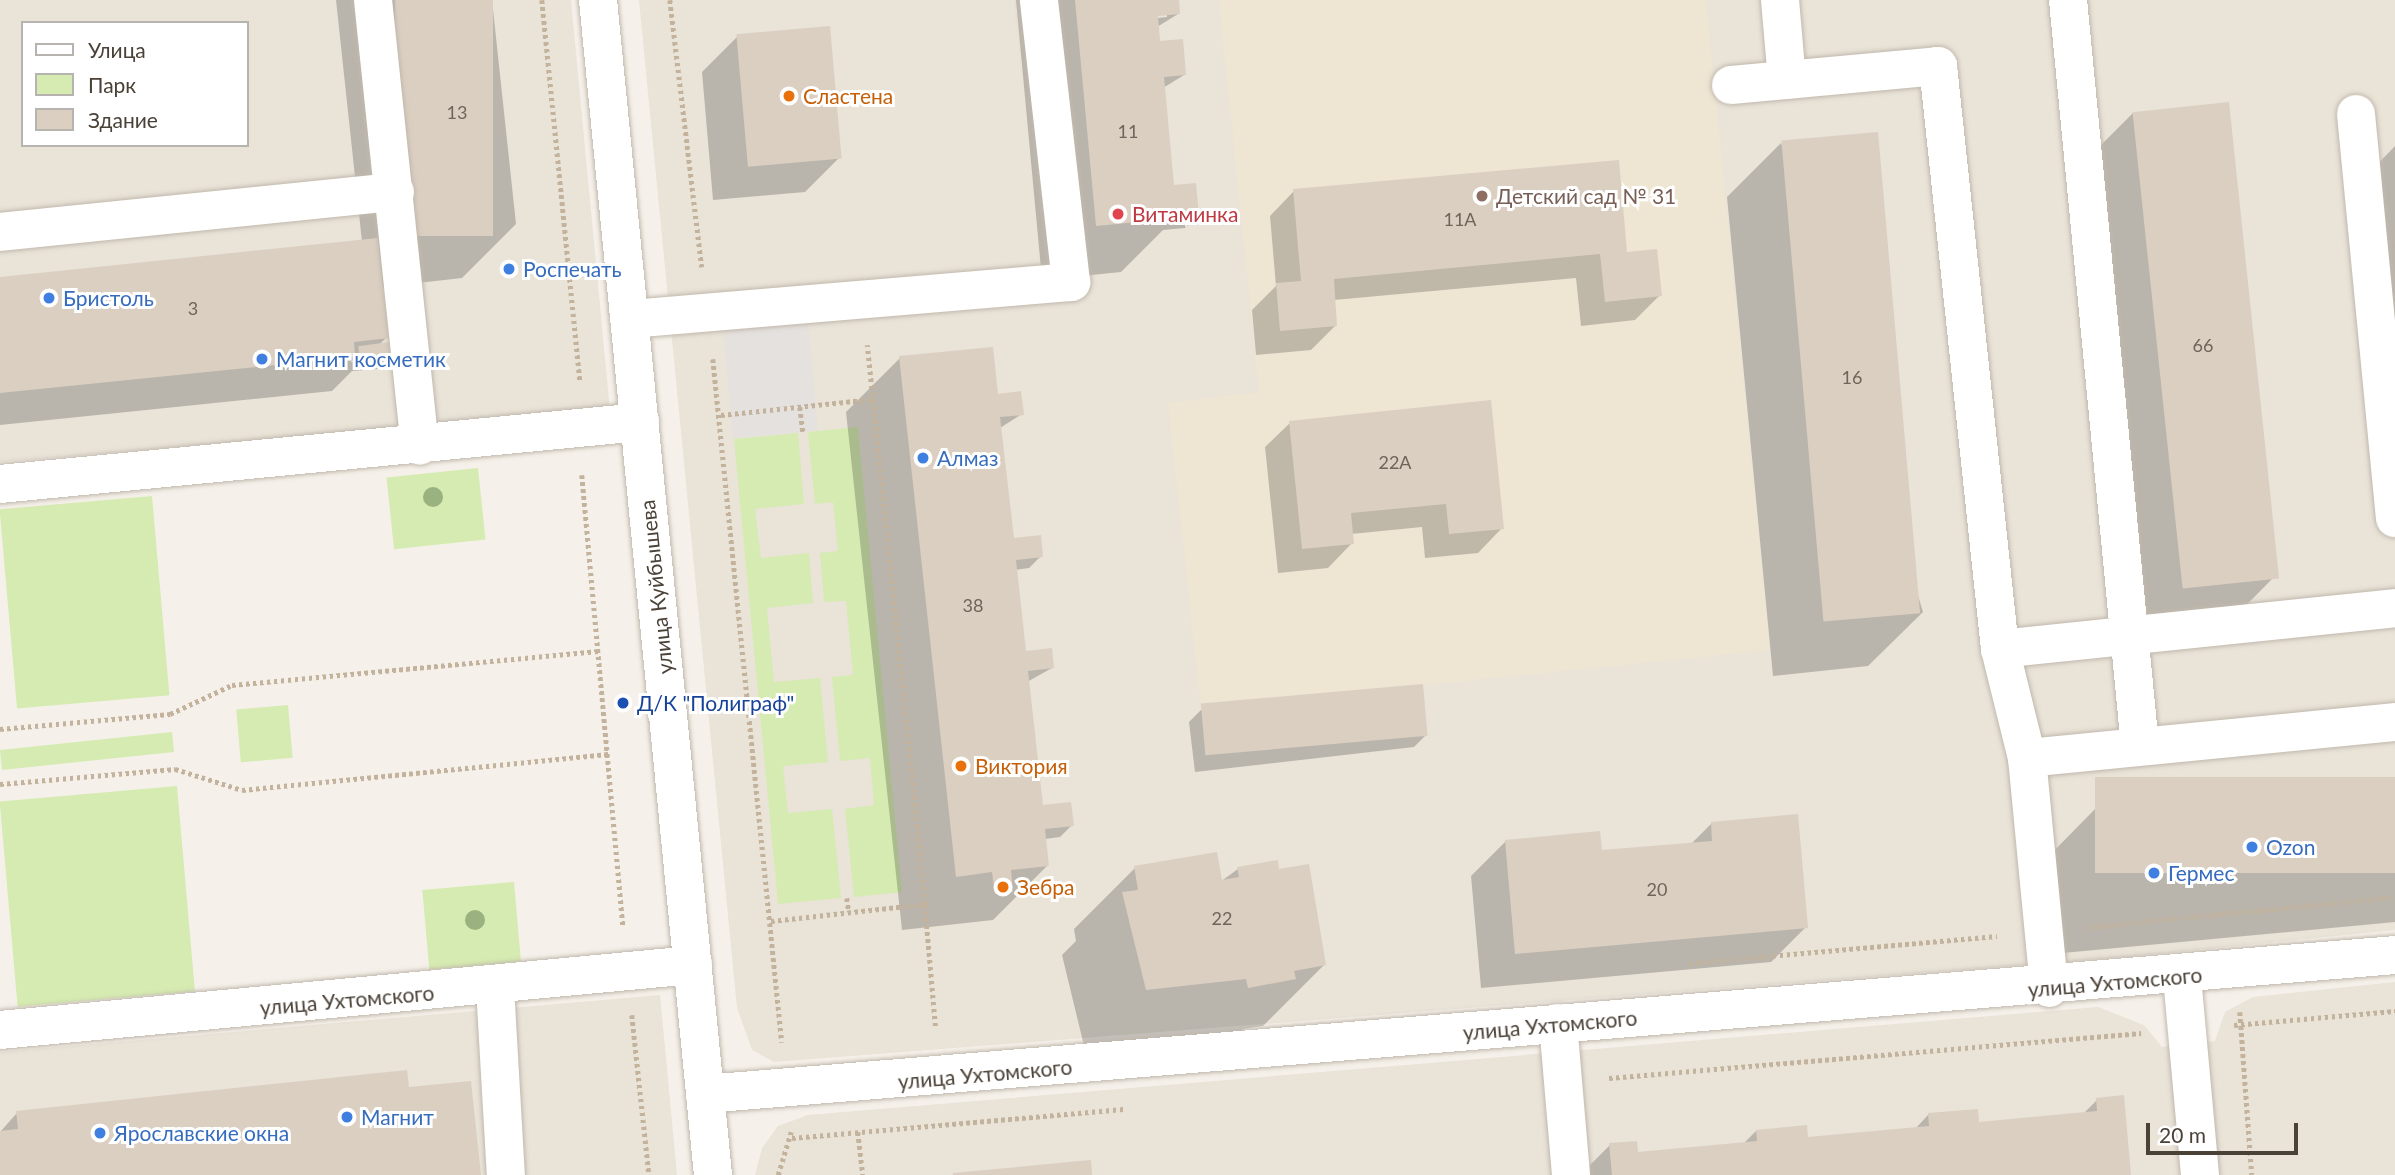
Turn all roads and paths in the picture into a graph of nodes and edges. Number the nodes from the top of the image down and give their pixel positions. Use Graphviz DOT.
graph roads {
  1 [pos="373,0"];
  2 [pos="542,0"];
  3 [pos="598,0"];
  4 [pos="670,0"];
  5 [pos="1039,0"];
  6 [pos="1780,0"];
  7 [pos="2068,0"];
  8 [pos="1787,80"];
  9 [pos="1731,85"];
  10 [pos="2356,114"];
  11 [pos="395,192"];
  12 [pos="0,232"];
  13 [pos="862,302"];
  14 [pos="708,317"];
  15 [pos="630,319"];
  16 [pos="873,399"];
  17 [pos="800,407"];
  18 [pos="720,415"];
  19 [pos="640,422"];
  20 [pos="581,432"];
  21 [pos="803,432"];
  22 [pos="420,446"];
  23 [pos="0,484"];
  24 [pos="2395,519"];
  25 [pos="2395,608"];
  26 [pos="2129,633"];
  27 [pos="2000,649"];
  28 [pos="598,651"];
  29 [pos="2395,722"];
  30 [pos="0,729"];
  31 [pos="2140,746"];
  32 [pos="608,754"];
  33 [pos="2026,758"];
  34 [pos="0,784"];
  35 [pos="847,898"];
  36 [pos="925,904"];
  37 [pos="849,912"];
  38 [pos="2230,913"];
  39 [pos="771,921"];
  40 [pos="2395,956"];
  41 [pos="693,965"];
  42 [pos="2236,972"];
  43 [pos="628,975"];
  44 [pos="2182,977"];
  45 [pos="495,987"];
  46 [pos="2049,988"];
  47 [pos="2395,1011"];
  48 [pos="1558,1023"];
  49 [pos="2241,1025"];
  50 [pos="2187,1029"];
  51 [pos="0,1030"];
  52 [pos="936,1031"];
  53 [pos="1563,1082"];
  54 [pos="787,1092"];
  55 [pos="705,1094"];
  56 [pos="859,1132"];
  57 [pos="506,1175"];
  58 [pos="649,1175"];
  59 [pos="713,1175"];
  60 [pos="778,1175"];
  61 [pos="863,1175"];
  62 [pos="1571,1175"];
  63 [pos="2200,1175"];
  64 [pos="2252,1175"];
  1 -- 11 [label="street"];
  2 -- 20 [label="path"];
  3 -- 15 [label="street, улица Куйбышева"];
  4 -- 14 [label="path"];
  5 -- 13 [label="street"];
  6 -- 8 [label="street"];
  7 -- 26 [label="street"];
  8 -- 9 [label="street"];
  8 -- 27 [label="street"];
  10 -- 24 [label="street"];
  11 -- 12 [label="street"];
  11 -- 22 [label="street"];
  13 -- 14 [label="street"];
  13 -- 16 [label="path"];
  14 -- 15 [label="street"];
  14 -- 18 [label="path"];
  15 -- 19 [label="street, улица Куйбышева"];
  16 -- 17 [label="path"];
  16 -- 36 [label="path"];
  17 -- 18 [label="path"];
  17 -- 21 [label="path"];
  18 -- 39 [label="path"];
  19 -- 20 [label="street"];
  19 -- 41 [label="street, улица Куйбышева"];
  20 -- 22 [label="street"];
  20 -- 28 [label="path"];
  22 -- 23 [label="street"];
  25 -- 26 [label="street"];
  26 -- 27 [label="street"];
  26 -- 31 [label="street"];
  27 -- 33 [label="street"];
  28 -- 30 [label="path"];
  28 -- 32 [label="path"];
  29 -- 31 [label="street"];
  31 -- 33 [label="street"];
  32 -- 34 [label="path"];
  32 -- 43 [label="path"];
  33 -- 46 [label="street"];
  35 -- 37 [label="path"];
  36 -- 37 [label="path"];
  36 -- 52 [label="path"];
  37 -- 39 [label="path"];
  38 -- 42 [label="path"];
  39 -- 54 [label="path"];
  40 -- 42 [label="street, улица Ухтомского"];
  41 -- 43 [label="street, улица Ухтомского"];
  41 -- 55 [label="street, улица Куйбышева"];
  42 -- 44 [label="street, улица Ухтомского"];
  42 -- 49 [label="path"];
  43 -- 45 [label="street, улица Ухтомского"];
  43 -- 58 [label="path"];
  44 -- 46 [label="street, улица Ухтомского"];
  44 -- 50 [label="street"];
  45 -- 51 [label="street, улица Ухтомского"];
  45 -- 57 [label="street"];
  46 -- 48 [label="street, улица Ухтомского"];
  47 -- 49 [label="path"];
  48 -- 53 [label="street"];
  48 -- 54 [label="street, улица Ухтомского"];
  49 -- 50 [label="path"];
  49 -- 64 [label="path"];
  50 -- 53 [label="path"];
  50 -- 63 [label="street"];
  53 -- 62 [label="street"];
  54 -- 55 [label="street, улица Ухтомского"];
  54 -- 60 [label="path"];
  55 -- 59 [label="street, улица Куйбышева"];
  56 -- 61 [label="path"];
}
